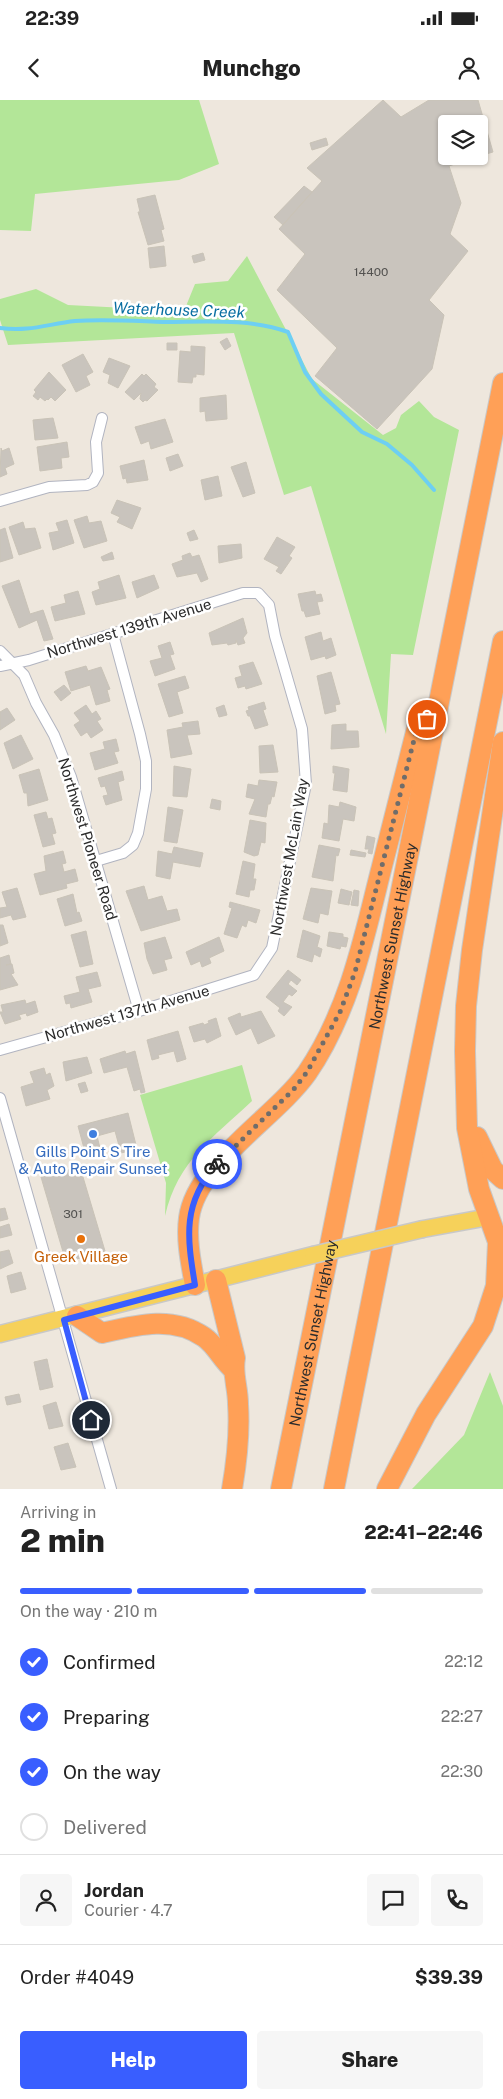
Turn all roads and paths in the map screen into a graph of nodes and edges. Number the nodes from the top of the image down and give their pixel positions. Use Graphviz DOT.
graph roads {
  1 [pos="503,383"];
  2 [pos="102,418"];
  3 [pos="0,501"];
  4 [pos="258,593"];
  5 [pos="113,634"];
  6 [pos="503,641"];
  7 [pos="0,652"];
  8 [pos="12,663"];
  9 [pos="0,666"];
  10 [pos="436,710"];
  11 [pos="503,742"];
  12 [pos="96,861"];
  13 [pos="254,975"];
  14 [pos="139,1012"];
  15 [pos="0,1050"];
  16 [pos="0,1098"];
  17 [pos="468,1108"];
  18 [pos="503,1179"];
  19 [pos="489,1217"];
  20 [pos="216,1280"];
  21 [pos="195,1285"];
  22 [pos="70,1318"];
  23 [pos="0,1334"];
  24 [pos="233,1369"];
  25 [pos="111,1489"];
  26 [pos="232,1489"];
  27 [pos="281,1489"];
  28 [pos="334,1489"];
  29 [pos="387,1489"];
  1 -- 10 [label="highway, Northwest Sunset Highway"];
  2 -- 3 [label="street"];
  4 -- 5 [label="street, Northwest 139th Avenue"];
  4 -- 13 [label="street, Northwest McLain Way"];
  5 -- 8 [label="street, Northwest 139th Avenue"];
  5 -- 12 [label="street"];
  6 -- 28 [label="highway"];
  7 -- 8 [label="street, Northwest Pioneer Road"];
  8 -- 9 [label="street, Northwest 139th Avenue"];
  8 -- 12 [label="street, Northwest Pioneer Road"];
  10 -- 21 [label="highway"];
  10 -- 27 [label="highway, Northwest Sunset Highway"];
  11 -- 17 [label="highway"];
  12 -- 14 [label="street, Northwest Pioneer Road"];
  13 -- 14 [label="street, Northwest 137th Avenue"];
  14 -- 15 [label="street, Northwest 137th Avenue"];
  16 -- 22 [label="street"];
  17 -- 18 [label="highway"];
  17 -- 19 [label="highway"];
  19 -- 20 [label="main road, bridge"];
  19 -- 29 [label="highway"];
  20 -- 21 [label="main road"];
  20 -- 24 [label="highway"];
  21 -- 22 [label="main road"];
  22 -- 23 [label="main road"];
  22 -- 24 [label="highway"];
  22 -- 25 [label="street"];
  24 -- 26 [label="highway"];
}
